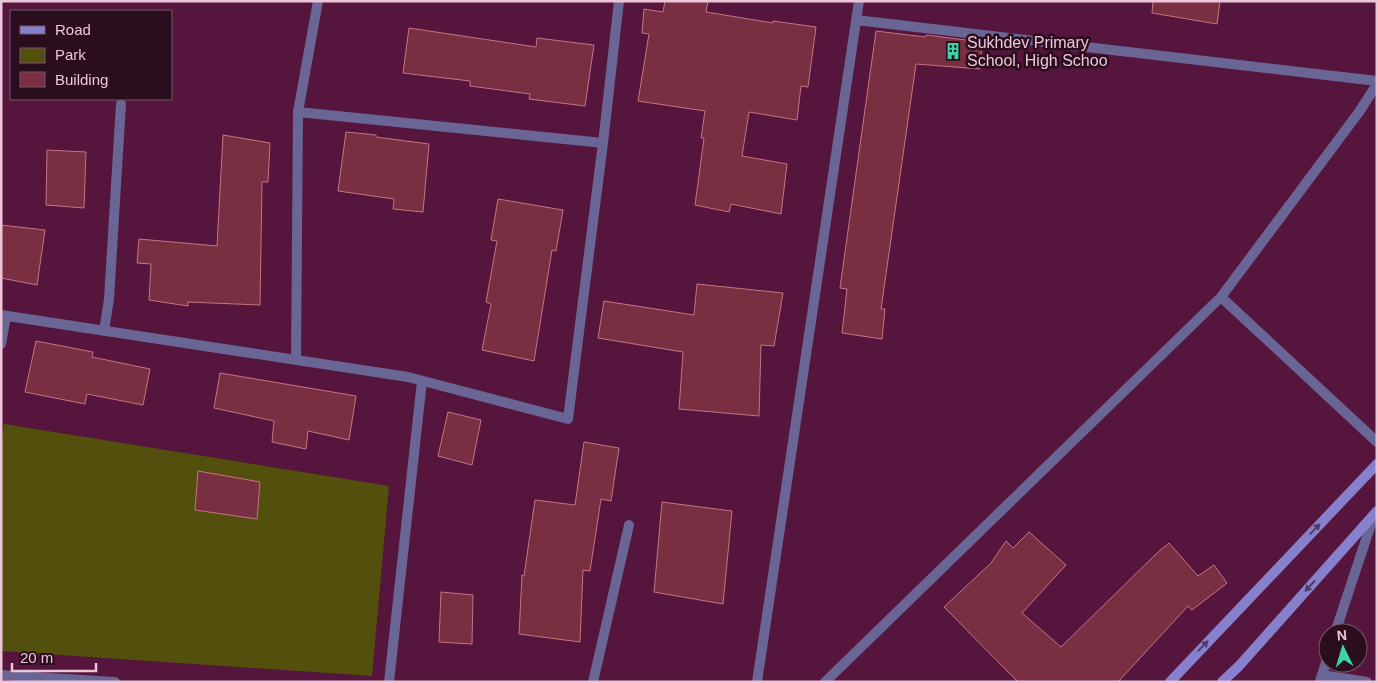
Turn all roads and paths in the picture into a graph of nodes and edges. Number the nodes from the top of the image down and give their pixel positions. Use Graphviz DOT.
graph roads {
  1 [pos="318,1"];
  2 [pos="619,1"];
  3 [pos="859,1"];
  4 [pos="856,20"];
  5 [pos="1377,82"];
  6 [pos="121,104"];
  7 [pos="298,112"];
  8 [pos="603,143"];
  9 [pos="1221,297"];
  10 [pos="4,316"];
  11 [pos="104,331"];
  12 [pos="1,344"];
  13 [pos="296,360"];
  14 [pos="422,381"];
  15 [pos="1377,442"];
  16 [pos="1377,464"];
  17 [pos="1375,512"];
  18 [pos="629,525"];
  19 [pos="1338,623"];
  20 [pos="1,675"];
  21 [pos="1321,679"];
  22 [pos="115,682"];
  23 [pos="389,682"];
  24 [pos="593,682"];
  25 [pos="757,682"];
  26 [pos="825,682"];
  27 [pos="1170,682"];
  28 [pos="1222,682"];
  29 [pos="1367,682"];
  1 -- 7 [label="street"];
  2 -- 8 [label="street"];
  3 -- 4 [label="street"];
  4 -- 5 [label="street"];
  4 -- 25 [label="street"];
  5 -- 9 [label="street"];
  6 -- 11 [label="street"];
  7 -- 8 [label="street"];
  7 -- 13 [label="street"];
  8 -- 14 [label="street"];
  9 -- 15 [label="street"];
  9 -- 26 [label="street"];
  10 -- 11 [label="street"];
  10 -- 12 [label="street"];
  11 -- 13 [label="street"];
  13 -- 14 [label="street"];
  14 -- 23 [label="street"];
  27 -- 16 [label="main road, one-way"];
  17 -- 19 [label="street"];
  17 -- 28 [label="main road, one-way"];
  18 -- 24 [label="street"];
  20 -- 22 [label="street"];
  21 -- 29 [label="street"];
}
